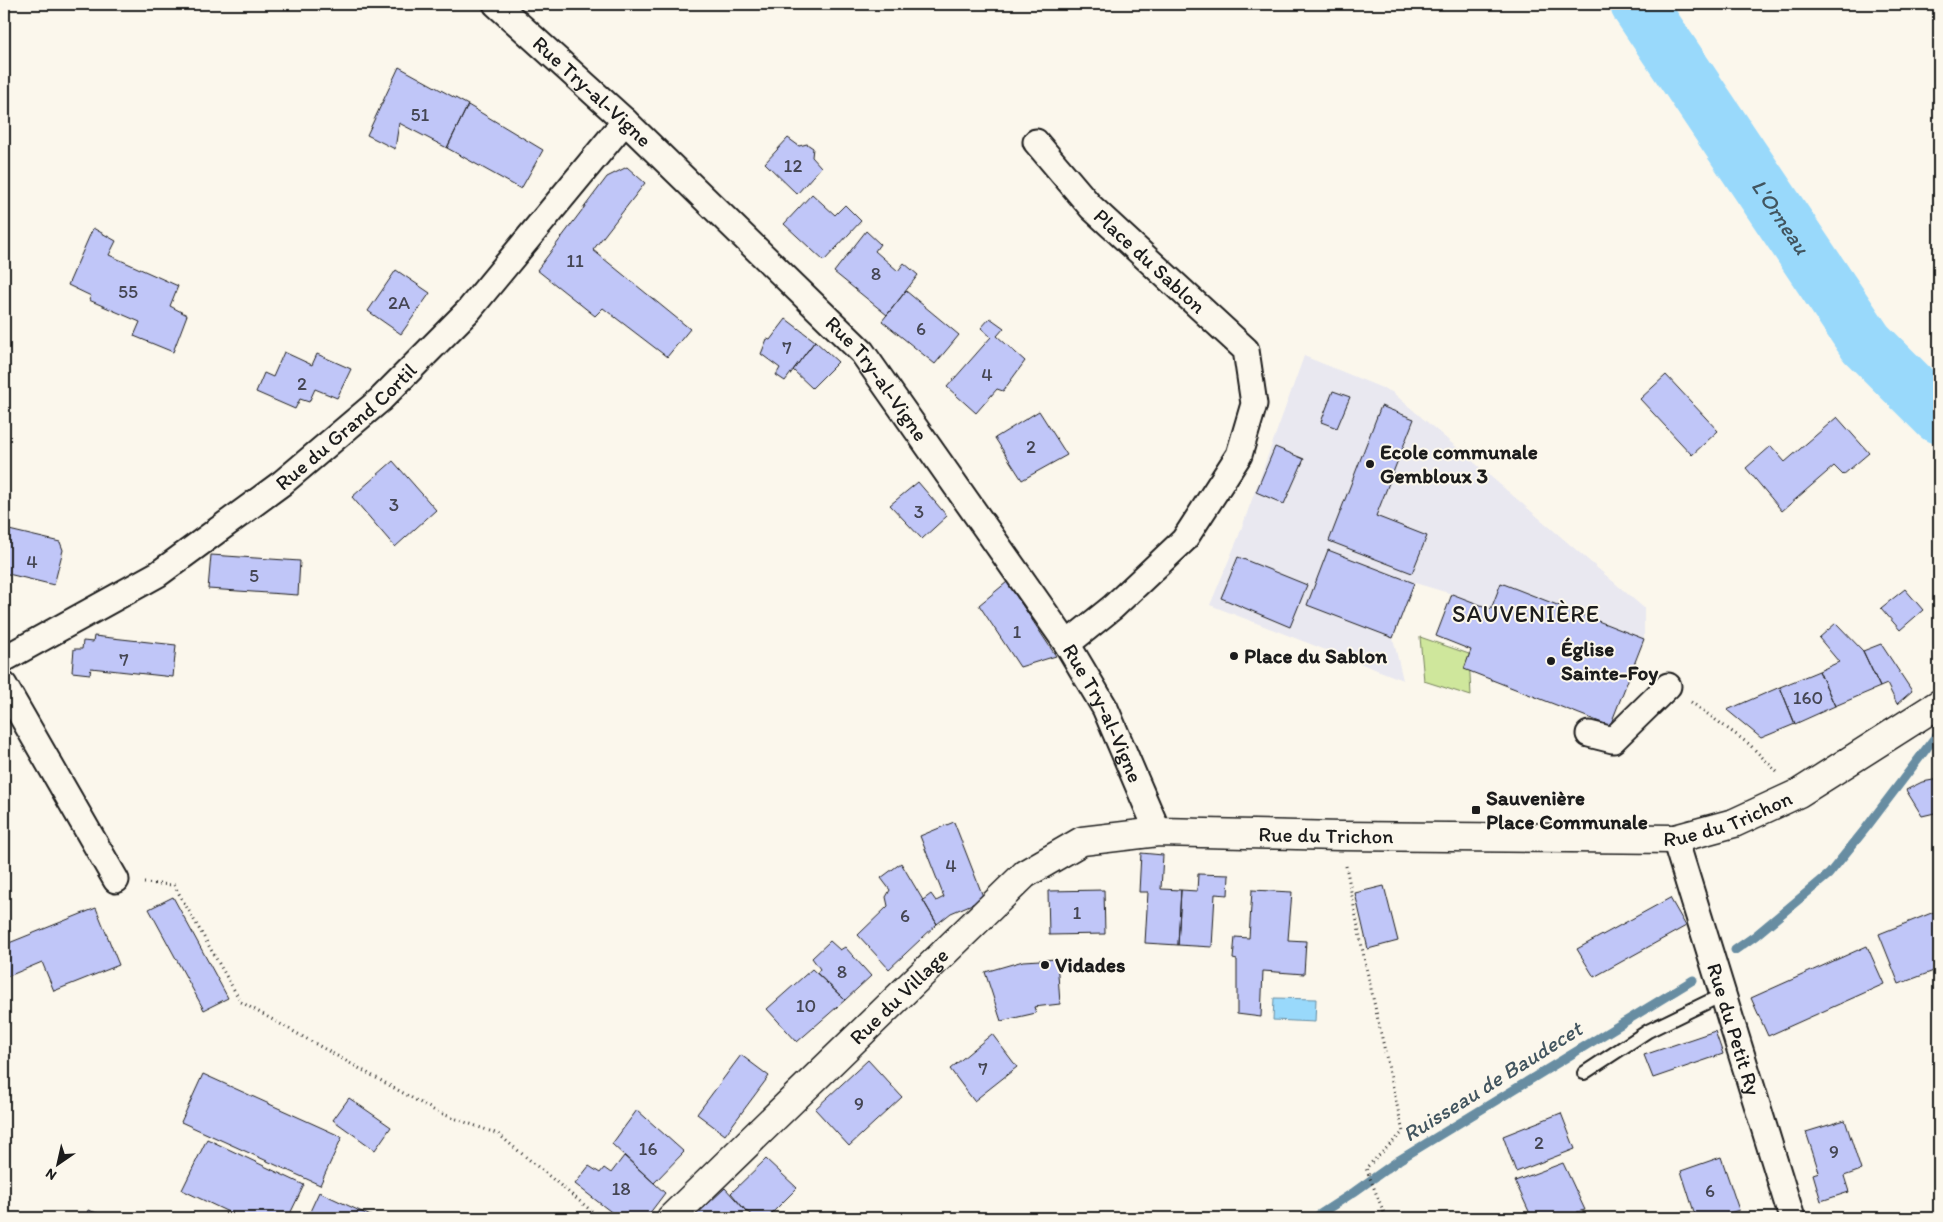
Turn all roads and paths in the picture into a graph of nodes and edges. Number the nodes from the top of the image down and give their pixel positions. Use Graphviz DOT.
graph roads {
  1 [pos="496,4"];
  2 [pos="625,121"];
  3 [pos="1036,142"];
  4 [pos="1067,644"];
  5 [pos="4,660"];
  6 [pos="4,685"];
  7 [pos="1668,686"];
  8 [pos="1939,704"];
  9 [pos="1589,734"];
  10 [pos="1799,793"];
  11 [pos="1158,832"];
  12 [pos="1341,836"];
  13 [pos="1675,839"];
  14 [pos="116,880"];
  15 [pos="1722,995"];
  16 [pos="1584,1073"];
  17 [pos="600,1218"];
  18 [pos="671,1218"];
  19 [pos="1386,1218"];
  20 [pos="1792,1218"];
  1 -- 2 [label="street, Rue Try-al-Vigne"];
  2 -- 4 [label="street, Rue Try-al-Vigne"];
  2 -- 5 [label="street, Rue du Grand Cortil"];
  3 -- 4 [label="street, Place du Sablon"];
  4 -- 11 [label="street, Rue Try-al-Vigne"];
  6 -- 14 [label="street"];
  7 -- 9 [label="street"];
  7 -- 10 [label="path"];
  8 -- 10 [label="street, Rue du Trichon"];
  10 -- 13 [label="street, Rue du Trichon"];
  11 -- 12 [label="street, Rue du Trichon"];
  11 -- 18 [label="street, Rue du Village"];
  12 -- 13 [label="street, Rue du Trichon"];
  12 -- 19 [label="path"];
  13 -- 15 [label="street, Rue du Petit Ry"];
  14 -- 17 [label="path"];
  15 -- 16 [label="lane"];
  15 -- 20 [label="street, Rue du Petit Ry"];
}
